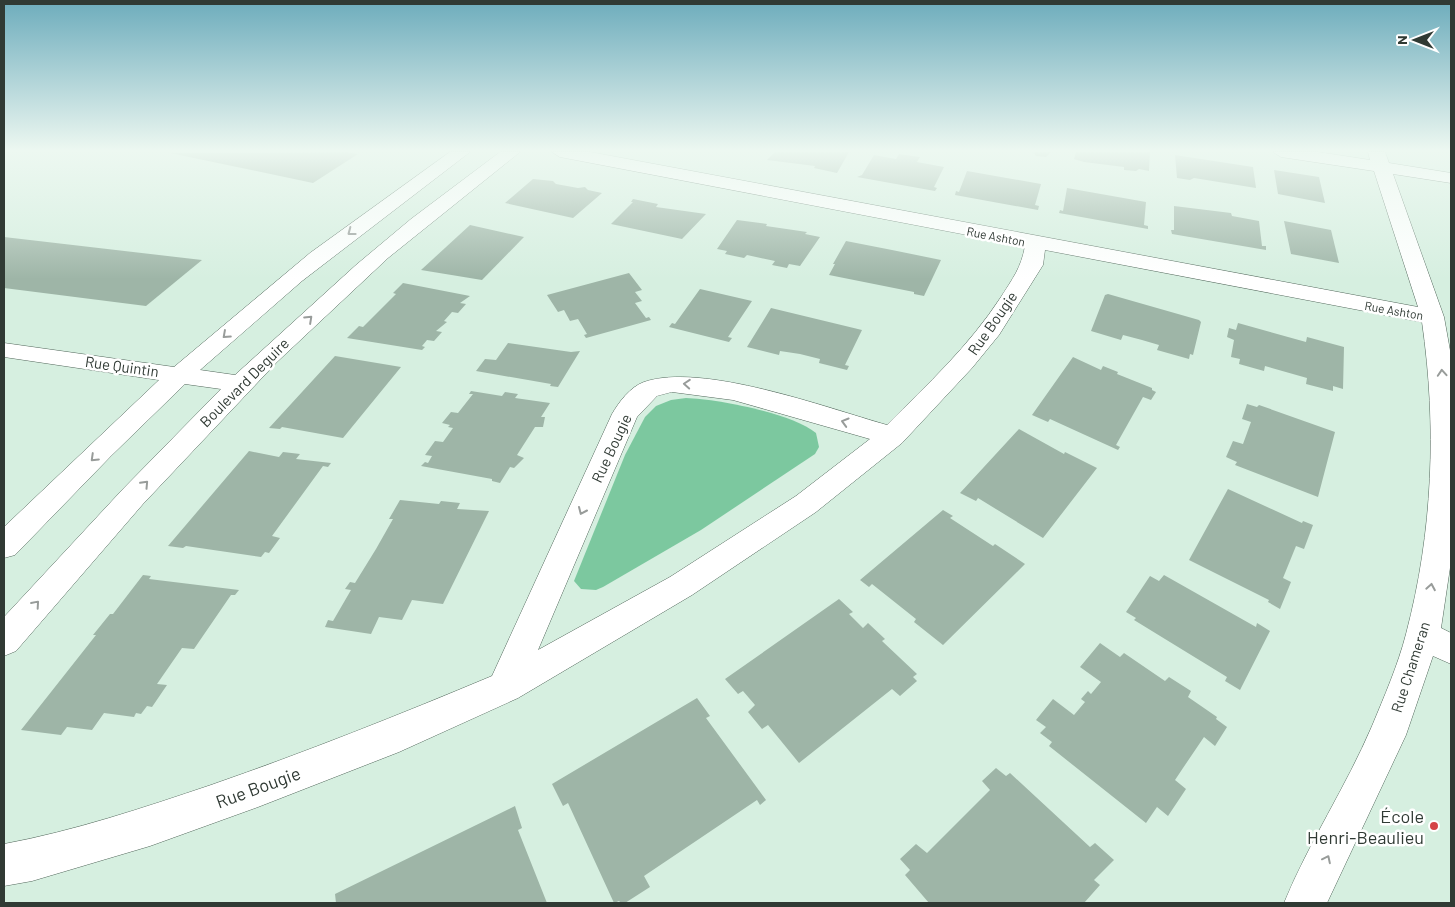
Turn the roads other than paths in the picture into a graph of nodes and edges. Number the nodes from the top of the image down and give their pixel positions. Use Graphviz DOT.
graph roads {
  1 [pos="403,194"];
  2 [pos="456,194"];
  3 [pos="779,194"];
  4 [pos="1391,194"];
  5 [pos="1036,244"];
  6 [pos="1433,318"];
  7 [pos="4,350"];
  8 [pos="182,374"];
  9 [pos="241,384"];
  10 [pos="892,436"];
  11 [pos="4,546"];
  12 [pos="4,641"];
  13 [pos="1437,642"];
  14 [pos="505,688"];
  15 [pos="4,865"];
  16 [pos="1306,903"];
  1 -- 8 [label="street, one-way"];
  9 -- 2 [label="street, Boulevard Deguire, one-way"];
  3 -- 5 [label="street, Rue Ashton"];
  4 -- 6 [label="street, Rue Chameran"];
  5 -- 6 [label="street, Rue Ashton"];
  5 -- 10 [label="street, Rue Bougie"];
  13 -- 6 [label="street, Rue Chameran, one-way"];
  7 -- 8 [label="street, Rue Quintin"];
  8 -- 9 [label="street, Rue Quintin"];
  8 -- 11 [label="street, one-way"];
  12 -- 9 [label="street, Boulevard Deguire, one-way"];
  10 -- 14 [label="street, Rue Bougie"];
  10 -- 14 [label="street, Rue Bougie, one-way"];
  16 -- 13 [label="street, Rue Chameran, one-way"];
  14 -- 15 [label="street, Rue Bougie"];
}
